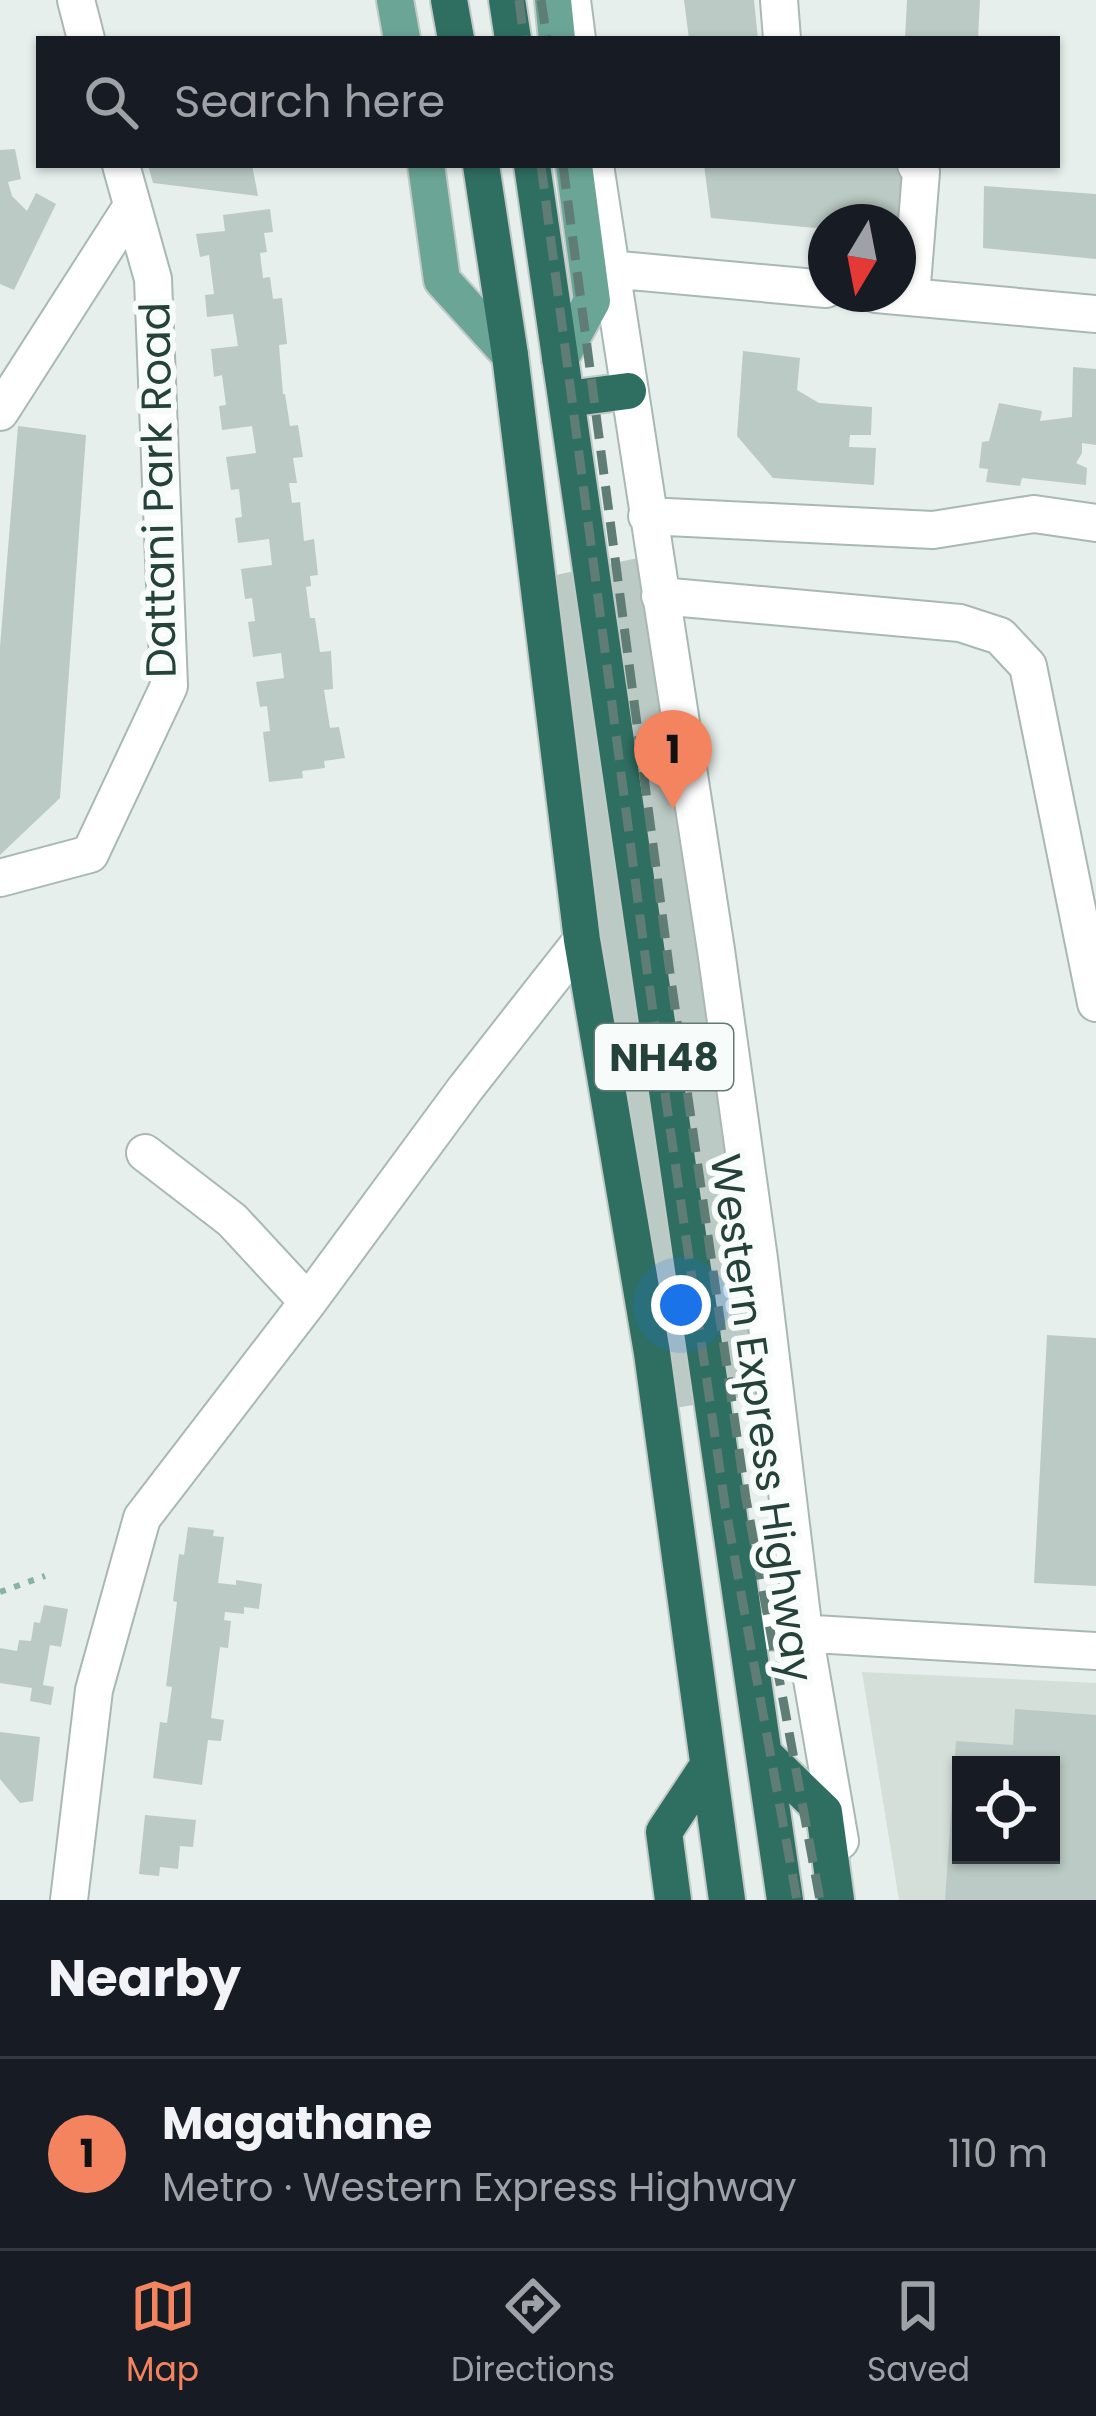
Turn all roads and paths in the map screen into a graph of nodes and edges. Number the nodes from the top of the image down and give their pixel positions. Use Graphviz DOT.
graph roads {
  1 [pos="76,0"];
  2 [pos="395,0"];
  3 [pos="448,0"];
  4 [pos="507,0"];
  5 [pos="553,0"];
  6 [pos="572,0"];
  7 [pos="779,0"];
  8 [pos="85,36"];
  9 [pos="401,36"];
  10 [pos="455,36"];
  11 [pos="512,36"];
  12 [pos="557,36"];
  13 [pos="577,36"];
  14 [pos="782,36"];
  15 [pos="122,168"];
  16 [pos="426,168"];
  17 [pos="481,168"];
  18 [pos="532,168"];
  19 [pos="575,168"];
  20 [pos="595,168"];
  21 [pos="919,168"];
  22 [pos="915,204"];
  23 [pos="132,206"];
  24 [pos="599,269"];
  25 [pos="808,288"];
  26 [pos="916,298"];
  27 [pos="1096,314"];
  28 [pos="510,355"];
  29 [pos="560,359"];
  30 [pos="628,391"];
  31 [pos="567,399"];
  32 [pos="0,412"];
  33 [pos="647,516"];
  34 [pos="1096,523"];
  35 [pos="660,596"];
  36 [pos="0,878"];
  37 [pos="582,940"];
  38 [pos="1090,943"];
  39 [pos="1096,1004"];
  40 [pos="145,1153"];
  41 [pos="308,1302"];
  42 [pos="45,1576"];
  43 [pos="0,1592"];
  44 [pos="748,1630"];
  45 [pos="804,1633"];
  46 [pos="1096,1651"];
  47 [pos="765,1755"];
  48 [pos="707,1767"];
  49 [pos="69,1900"];
  50 [pos="673,1900"];
  51 [pos="727,1900"];
  52 [pos="785,1900"];
  53 [pos="836,1900"];
  54 [pos="850,1900"];
  1 -- 8 [label="street"];
  2 -- 9 [label="main road"];
  3 -- 10 [label="highway"];
  4 -- 11 [label="highway"];
  5 -- 12 [label="main road"];
  6 -- 13 [label="street"];
  7 -- 14 [label="street"];
  15 -- 23 [label="street, Dattani Park Road"];
  16 -- 28 [label="main road"];
  17 -- 28 [label="highway, NH48"];
  18 -- 29 [label="highway, Western Express Highway / NH48"];
  19 -- 24 [label="main road"];
  20 -- 24 [label="street"];
  21 -- 22 [label="street"];
  23 -- 32 [label="street"];
  23 -- 36 [label="street, Dattani Park Road"];
  24 -- 25 [label="street"];
  24 -- 29 [label="main road"];
  24 -- 30 [label="street"];
  26 -- 27 [label="street"];
  28 -- 37 [label="highway, NH48"];
  29 -- 31 [label="highway, Western Express Highway / NH48"];
  30 -- 31 [label="highway"];
  30 -- 33 [label="street"];
  31 -- 44 [label="highway, Western Express Highway / NH48"];
  33 -- 34 [label="street"];
  33 -- 35 [label="street"];
  35 -- 38 [label="street"];
  35 -- 45 [label="street"];
  37 -- 41 [label="street"];
  37 -- 48 [label="highway, NH48"];
  38 -- 39 [label="street"];
  40 -- 41 [label="street"];
  41 -- 49 [label="street"];
  42 -- 43 [label="path"];
  44 -- 45 [label="street"];
  44 -- 47 [label="highway, Western Express Highway / NH48"];
  45 -- 46 [label="street"];
  45 -- 54 [label="street"];
  47 -- 52 [label="highway, Western Express Highway / NH48"];
  47 -- 53 [label="highway"];
  48 -- 50 [label="highway"];
  48 -- 51 [label="highway, NH48"];
}
